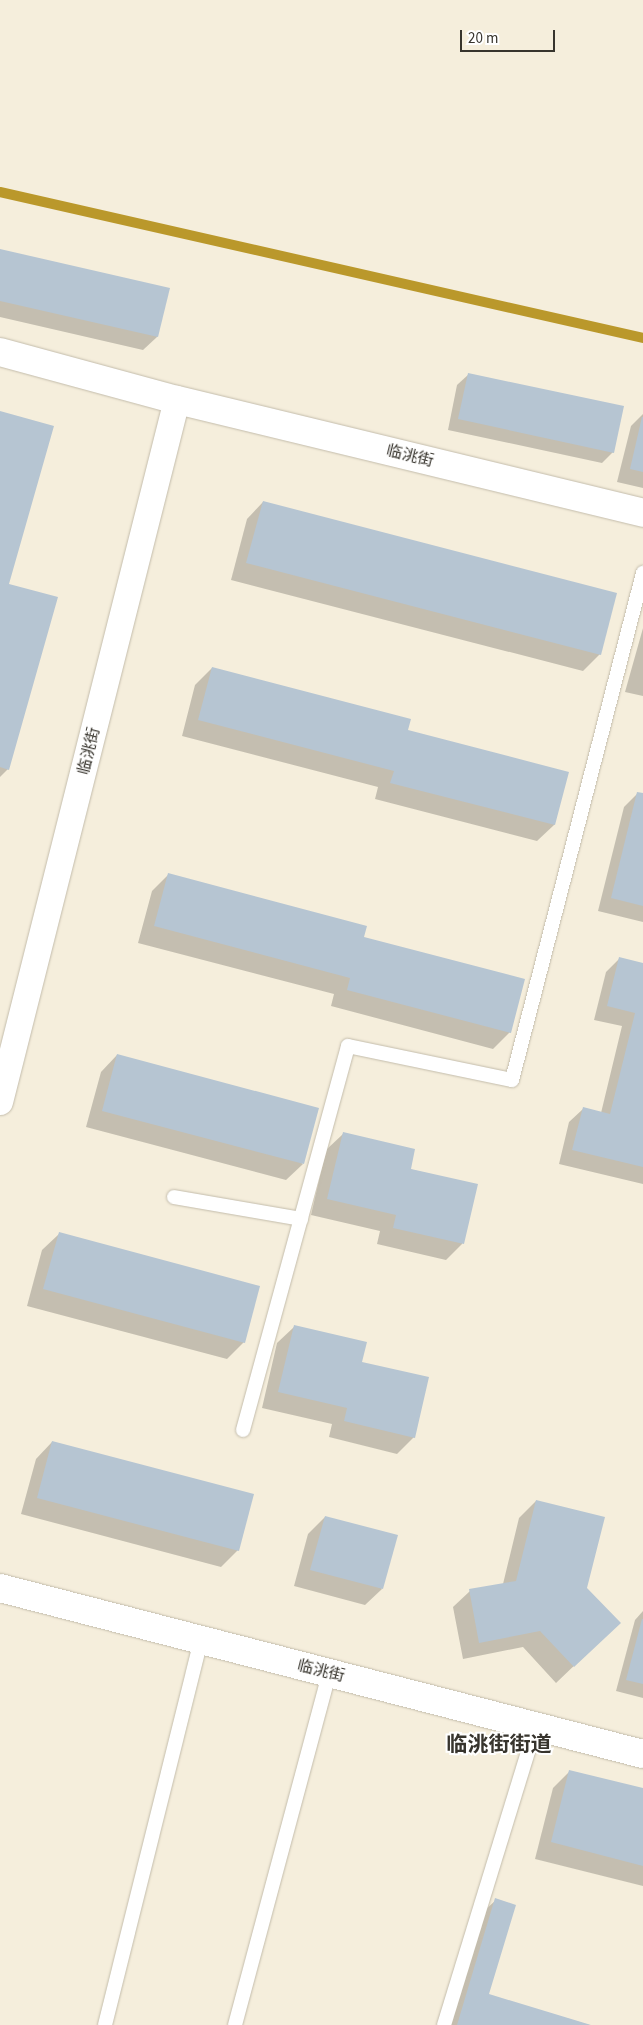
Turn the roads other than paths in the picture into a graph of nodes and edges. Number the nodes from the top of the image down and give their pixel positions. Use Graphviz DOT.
graph roads {
  1 [pos="0,352"];
  2 [pos="177,400"];
  3 [pos="643,513"];
  4 [pos="643,573"];
  5 [pos="0,1102"];
  6 [pos="174,1196"];
  7 [pos="301,1219"];
  8 [pos="243,1430"];
  9 [pos="0,1588"];
  10 [pos="201,1640"];
  11 [pos="329,1673"];
  12 [pos="536,1726"];
  13 [pos="643,1754"];
  14 [pos="105,2025"];
  15 [pos="235,2025"];
  16 [pos="444,2025"];
  1 -- 2 [label="street, 临洮街"];
  2 -- 3 [label="street, 临洮街"];
  2 -- 5 [label="street, 临洮街"];
  4 -- 7 [label="lane"];
  6 -- 7 [label="lane"];
  7 -- 8 [label="lane"];
  9 -- 10 [label="street, 临洮街"];
  10 -- 11 [label="street, 临洮街"];
  10 -- 14 [label="lane"];
  11 -- 12 [label="street, 临洮街"];
  11 -- 15 [label="lane"];
  12 -- 13 [label="street, 临洮街"];
  12 -- 16 [label="lane"];
}
